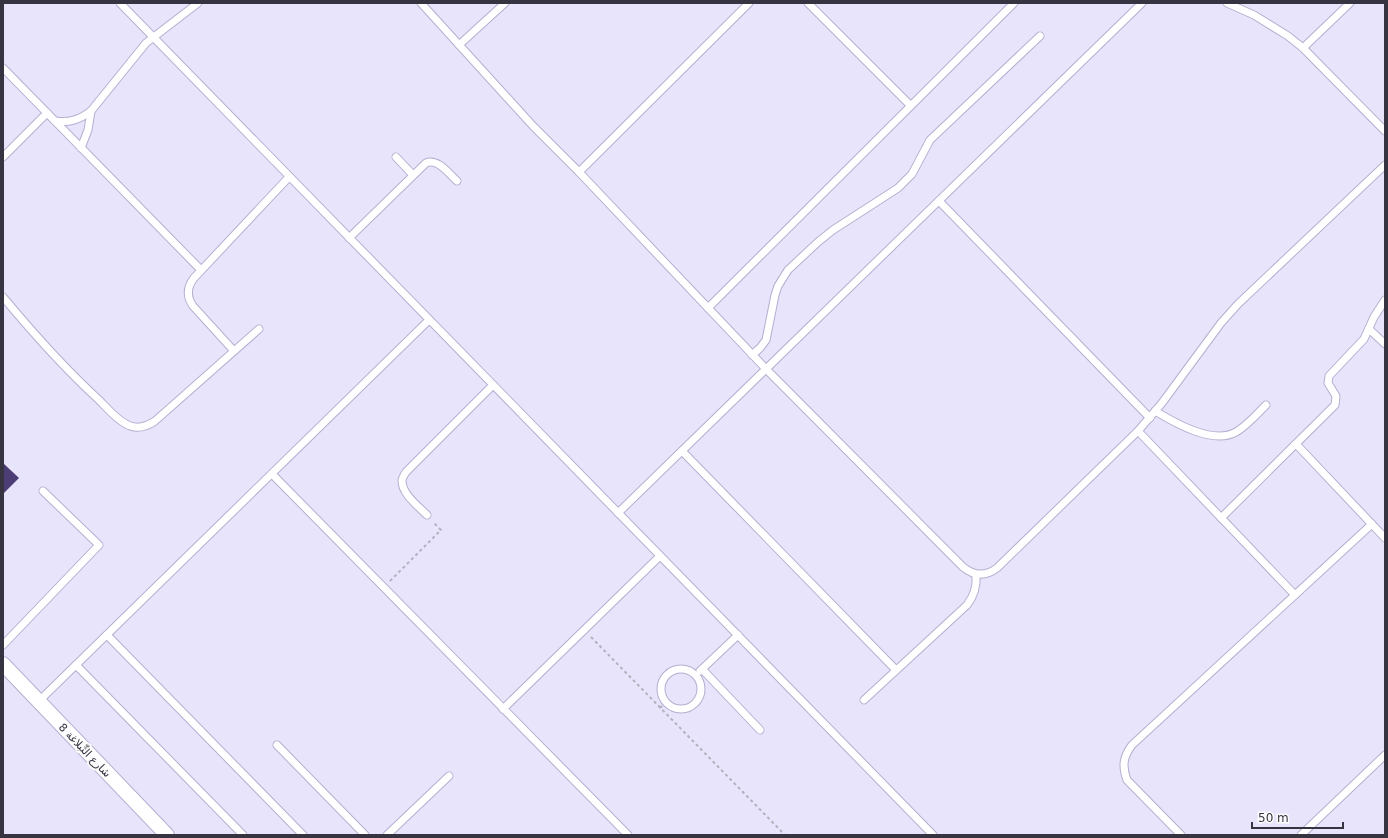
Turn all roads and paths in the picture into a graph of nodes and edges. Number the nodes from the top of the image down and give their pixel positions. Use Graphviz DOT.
graph roads {
  1 [pos="120,3"];
  2 [pos="198,3"];
  3 [pos="421,3"];
  4 [pos="505,3"];
  5 [pos="749,3"];
  6 [pos="808,3"];
  7 [pos="1014,3"];
  8 [pos="1142,3"];
  9 [pos="1227,3"];
  10 [pos="1350,3"];
  11 [pos="1040,36"];
  12 [pos="153,37"];
  13 [pos="459,45"];
  14 [pos="1303,48"];
  15 [pos="3,68"];
  16 [pos="910,105"];
  17 [pos="91,111"];
  18 [pos="47,113"];
  19 [pos="55,121"];
  20 [pos="1385,131"];
  21 [pos="81,148"];
  22 [pos="3,156"];
  23 [pos="396,157"];
  24 [pos="1385,165"];
  25 [pos="579,172"];
  26 [pos="413,175"];
  27 [pos="290,177"];
  28 [pos="457,182"];
  29 [pos="939,201"];
  30 [pos="349,238"];
  31 [pos="201,270"];
  32 [pos="3,297"];
  33 [pos="1385,300"];
  34 [pos="708,308"];
  35 [pos="429,320"];
  36 [pos="259,329"];
  37 [pos="1369,329"];
  38 [pos="1385,344"];
  39 [pos="234,351"];
  40 [pos="752,355"];
  41 [pos="766,369"];
  42 [pos="493,385"];
  43 [pos="1266,405"];
  44 [pos="1155,411"];
  45 [pos="1150,418"];
  46 [pos="1138,431"];
  47 [pos="1296,444"];
  48 [pos="682,451"];
  49 [pos="272,474"];
  50 [pos="43,491"];
  51 [pos="618,513"];
  52 [pos="427,515"];
  53 [pos="1221,518"];
  54 [pos="1372,524"];
  55 [pos="1385,538"];
  56 [pos="660,556"];
  57 [pos="976,574"];
  58 [pos="383,587"];
  59 [pos="1295,595"];
  60 [pos="584,630"];
  61 [pos="107,634"];
  62 [pos="738,635"];
  63 [pos="3,645"];
  64 [pos="3,664"];
  65 [pos="76,665"];
  66 [pos="702,669"];
  67 [pos="896,670"];
  68 [pos="696,675"];
  69 [pos="864,700"];
  70 [pos="38,701"];
  71 [pos="663,705"];
  72 [pos="503,709"];
  73 [pos="760,730"];
  74 [pos="277,744"];
  75 [pos="1385,755"];
  76 [pos="449,776"];
  77 [pos="167,835"];
  78 [pos="243,835"];
  79 [pos="303,835"];
  80 [pos="365,835"];
  81 [pos="387,835"];
  82 [pos="628,835"];
  83 [pos="785,835"];
  84 [pos="933,835"];
  85 [pos="1182,835"];
  86 [pos="1301,835"];
  1 -- 12 [label="lane"];
  2 -- 12 [label="lane"];
  3 -- 13 [label="lane"];
  4 -- 13 [label="lane"];
  5 -- 25 [label="lane"];
  6 -- 16 [label="lane"];
  7 -- 16 [label="lane"];
  8 -- 29 [label="lane"];
  9 -- 14 [label="lane"];
  10 -- 14 [label="lane"];
  11 -- 40 [label="lane"];
  12 -- 17 [label="lane"];
  12 -- 27 [label="lane"];
  13 -- 25 [label="lane"];
  14 -- 20 [label="lane"];
  15 -- 18 [label="lane"];
  16 -- 34 [label="lane"];
  17 -- 19 [label="lane"];
  17 -- 21 [label="lane"];
  18 -- 19 [label="lane"];
  18 -- 22 [label="lane"];
  19 -- 21 [label="lane"];
  21 -- 31 [label="lane"];
  23 -- 26 [label="lane"];
  24 -- 44 [label="lane"];
  25 -- 34 [label="lane"];
  26 -- 28 [label="lane"];
  26 -- 30 [label="lane"];
  27 -- 30 [label="lane"];
  27 -- 31 [label="lane"];
  29 -- 41 [label="lane"];
  29 -- 45 [label="lane"];
  30 -- 35 [label="lane"];
  31 -- 39 [label="lane"];
  32 -- 39 [label="lane"];
  33 -- 37 [label="lane"];
  34 -- 40 [label="lane"];
  35 -- 42 [label="lane"];
  35 -- 49 [label="lane"];
  36 -- 39 [label="lane"];
  37 -- 38 [label="lane"];
  37 -- 47 [label="lane"];
  40 -- 41 [label="lane"];
  41 -- 48 [label="lane"];
  41 -- 57 [label="lane"];
  42 -- 51 [label="lane"];
  42 -- 52 [label="lane"];
  43 -- 44 [label="lane"];
  44 -- 45 [label="lane"];
  45 -- 46 [label="lane"];
  46 -- 53 [label="lane"];
  46 -- 57 [label="lane"];
  47 -- 53 [label="lane"];
  47 -- 54 [label="lane"];
  48 -- 51 [label="lane"];
  48 -- 67 [label="lane"];
  49 -- 58 [label="lane"];
  49 -- 61 [label="lane"];
  50 -- 63 [label="lane"];
  51 -- 56 [label="lane"];
  52 -- 58 [label="path"];
  53 -- 59 [label="lane"];
  54 -- 55 [label="lane"];
  54 -- 59 [label="lane"];
  56 -- 60 [label="lane"];
  56 -- 62 [label="lane"];
  57 -- 67 [label="lane"];
  58 -- 72 [label="lane"];
  59 -- 85 [label="lane"];
  60 -- 71 [label="path"];
  60 -- 72 [label="lane"];
  61 -- 65 [label="lane"];
  61 -- 79 [label="lane"];
  62 -- 66 [label="lane"];
  62 -- 84 [label="lane"];
  64 -- 70 [label="street, شارع التِّبلاغة 8"];
  65 -- 70 [label="lane"];
  65 -- 78 [label="lane"];
  66 -- 68 [label="lane"];
  66 -- 73 [label="lane"];
  67 -- 69 [label="lane"];
  68 -- 71 [label="lane"];
  68 -- 71 [label="lane"];
  70 -- 77 [label="street, شارع التِّبلاغة 8"];
  71 -- 83 [label="path"];
  72 -- 82 [label="lane"];
  74 -- 80 [label="lane"];
  75 -- 86 [label="lane"];
  76 -- 81 [label="lane"];
}
